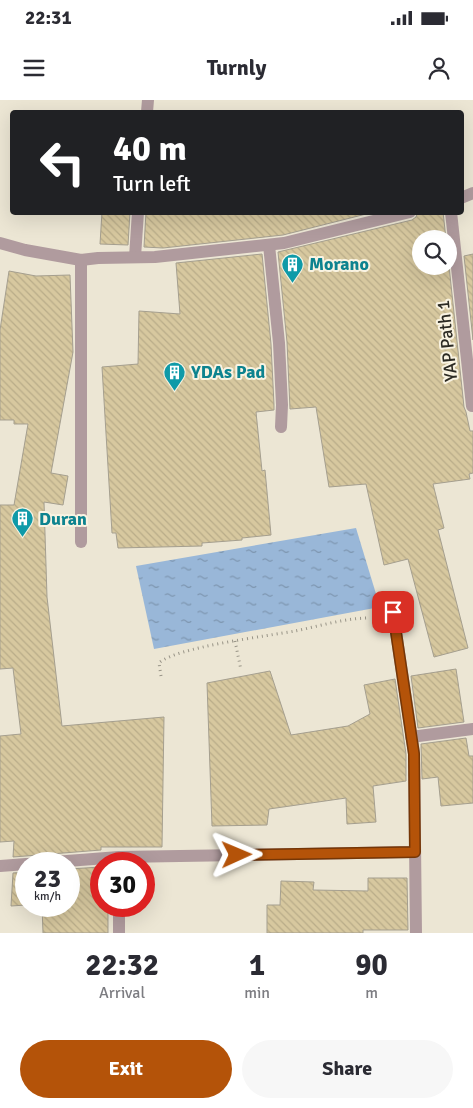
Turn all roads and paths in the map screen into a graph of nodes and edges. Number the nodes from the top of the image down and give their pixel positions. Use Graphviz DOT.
graph roads {
  1 [pos="138,215"];
  2 [pos="398,215"];
  3 [pos="451,215"];
  4 [pos="0,243"];
  5 [pos="269,244"];
  6 [pos="135,257"];
  7 [pos="81,260"];
  8 [pos="472,406"];
  9 [pos="281,427"];
  10 [pos="81,542"];
  11 [pos="393,615"];
  12 [pos="236,641"];
  13 [pos="240,670"];
  14 [pos="161,676"];
  15 [pos="473,729"];
  16 [pos="411,737"];
  17 [pos="415,852"];
  18 [pos="155,859"];
  19 [pos="15,865"];
  20 [pos="0,866"];
  21 [pos="119,917"];
  22 [pos="119,933"];
  23 [pos="416,933"];
  1 -- 6 [label="street"];
  2 -- 5 [label="street"];
  3 -- 8 [label="street, YAP Path 1"];
  4 -- 7 [label="street"];
  5 -- 6 [label="street"];
  5 -- 9 [label="street"];
  6 -- 7 [label="street"];
  7 -- 10 [label="street"];
  11 -- 12 [label="path"];
  11 -- 16 [label="street"];
  12 -- 13 [label="path"];
  12 -- 14 [label="path"];
  15 -- 16 [label="street"];
  16 -- 17 [label="street"];
  17 -- 18 [label="street"];
  17 -- 23 [label="street"];
  19 -- 20 [label="street"];
  21 -- 22 [label="street"];
}
